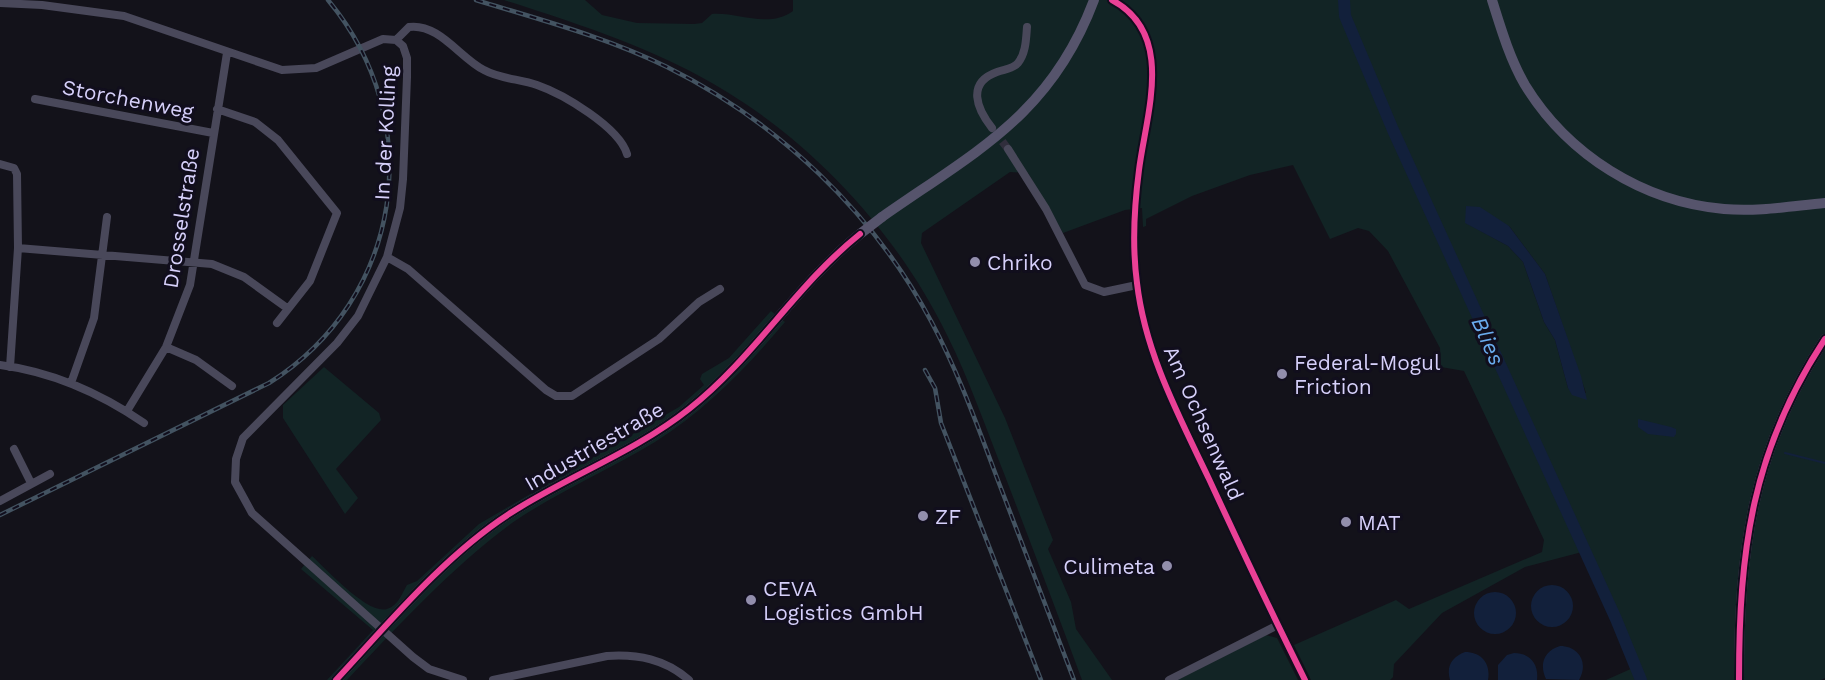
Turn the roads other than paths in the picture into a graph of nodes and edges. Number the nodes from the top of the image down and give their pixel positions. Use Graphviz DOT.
graph roads {
  1 [pos="1094,0"];
  2 [pos="1112,0"];
  3 [pos="1492,0"];
  4 [pos="0,3"];
  5 [pos="1027,27"];
  6 [pos="396,40"];
  7 [pos="227,53"];
  8 [pos="35,99"];
  9 [pos="217,109"];
  10 [pos="992,128"];
  11 [pos="213,133"];
  12 [pos="1008,149"];
  13 [pos="627,154"];
  14 [pos="0,164"];
  15 [pos="1825,203"];
  16 [pos="107,217"];
  17 [pos="18,248"];
  18 [pos="104,256"];
  19 [pos="387,257"];
  20 [pos="196,261"];
  21 [pos="1137,285"];
  22 [pos="720,289"];
  23 [pos="286,308"];
  24 [pos="277,323"];
  25 [pos="1825,339"];
  26 [pos="166,347"];
  27 [pos="0,365"];
  28 [pos="10,367"];
  29 [pos="71,383"];
  30 [pos="232,386"];
  31 [pos="127,411"];
  32 [pos="144,423"];
  33 [pos="15,449"];
  34 [pos="50,474"];
  35 [pos="31,483"];
  36 [pos="0,501"];
  37 [pos="1278,625"];
  38 [pos="382,630"];
  39 [pos="336,680"];
  40 [pos="463,680"];
  41 [pos="494,680"];
  42 [pos="689,680"];
  43 [pos="1169,680"];
  44 [pos="1305,680"];
  45 [pos="1738,680"];
  1 -- 38 [label="street, Industriestraße, bridge"];
  2 -- 21 [label="street, Am Ochsenwald"];
  3 -- 15 [label="street"];
  4 -- 7 [label="street"];
  5 -- 10 [label="street"];
  6 -- 7 [label="street"];
  6 -- 13 [label="street, In der Kolling"];
  6 -- 19 [label="street, In der Kolling"];
  7 -- 9 [label="street, Drosselstraße"];
  8 -- 11 [label="street, Storchenweg"];
  9 -- 11 [label="street, Drosselstraße"];
  9 -- 23 [label="street"];
  11 -- 20 [label="street, Drosselstraße"];
  12 -- 21 [label="street"];
  14 -- 17 [label="street"];
  16 -- 18 [label="street"];
  17 -- 18 [label="street"];
  17 -- 28 [label="street"];
  18 -- 20 [label="street"];
  18 -- 29 [label="street"];
  19 -- 22 [label="street"];
  19 -- 38 [label="street, In der Kolling"];
  20 -- 23 [label="street"];
  20 -- 26 [label="street, Drosselstraße"];
  21 -- 37 [label="street, Am Ochsenwald"];
  23 -- 24 [label="street"];
  25 -- 45 [label="street"];
  26 -- 30 [label="street"];
  26 -- 31 [label="street, Drosselstraße"];
  27 -- 28 [label="street"];
  28 -- 29 [label="street"];
  29 -- 31 [label="street"];
  31 -- 32 [label="street"];
  33 -- 35 [label="street"];
  34 -- 35 [label="street"];
  35 -- 36 [label="street"];
  37 -- 43 [label="street"];
  37 -- 44 [label="street, Am Ochsenwald"];
  38 -- 39 [label="street, Industriestraße"];
  38 -- 40 [label="street, In der Kolling"];
  41 -- 42 [label="street"];
}
